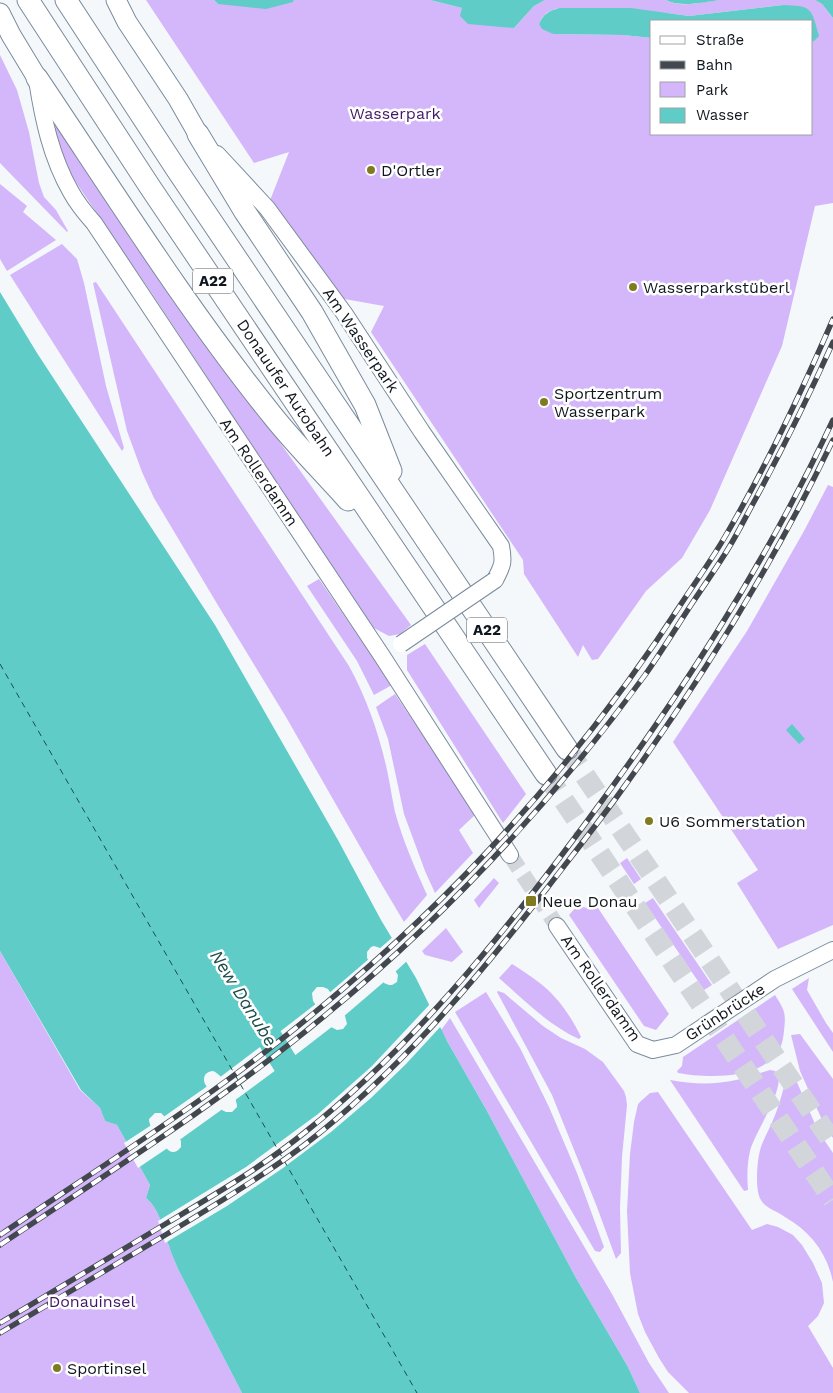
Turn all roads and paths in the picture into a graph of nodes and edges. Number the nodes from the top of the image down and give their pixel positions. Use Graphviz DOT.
graph roads {
  1 [pos="28,0"];
  2 [pos="66,0"];
  3 [pos="108,0"];
  4 [pos="116,0"];
  5 [pos="0,13"];
  6 [pos="127,22"];
  7 [pos="37,78"];
  8 [pos="198,134"];
  9 [pos="407,511"];
  10 [pos="402,560"];
  11 [pos="382,656"];
  12 [pos="567,749"];
  13 [pos="546,774"];
  14 [pos="510,856"];
  15 [pos="558,926"];
  16 [pos="833,950"];
  17 [pos="676,1045"];
  1 -- 10 [label="highway, Donauufer Autobahn / A22"];
  2 -- 9 [label="highway, Donauufer Autobahn / A22"];
  3 -- 6 [label="main road"];
  4 -- 6 [label="main road"];
  5 -- 7 [label="main road"];
  6 -- 8 [label="main road"];
  7 -- 10 [label="highway"];
  7 -- 11 [label="street, Am Rollerdamm"];
  8 -- 9 [label="highway"];
  8 -- 11 [label="street, Am Wasserpark, bridge"];
  9 -- 12 [label="highway, Donauufer Autobahn / A22"];
  10 -- 13 [label="highway, Donauufer Autobahn / A22"];
  11 -- 14 [label="street, Am Rollerdamm"];
  15 -- 17 [label="street, Am Rollerdamm"];
  16 -- 17 [label="street, Grünbrücke"];
}
